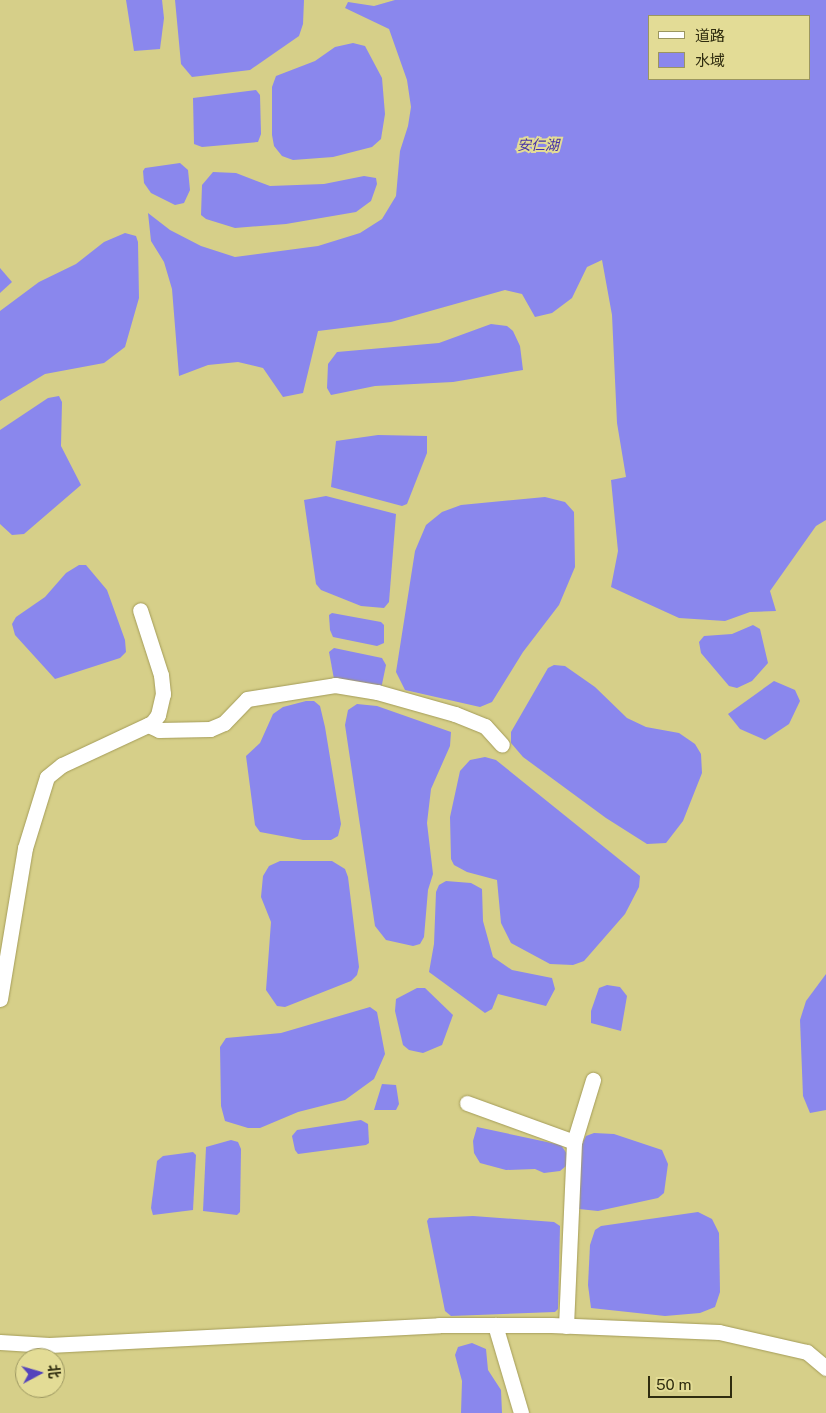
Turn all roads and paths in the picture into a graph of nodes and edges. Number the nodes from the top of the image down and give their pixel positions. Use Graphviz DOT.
graph roads {
  1 [pos="140,610"];
  2 [pos="148,725"];
  3 [pos="502,744"];
  4 [pos="0,999"];
  5 [pos="593,1080"];
  6 [pos="467,1104"];
  7 [pos="574,1142"];
  8 [pos="495,1325"];
  9 [pos="566,1326"];
  10 [pos="0,1342"];
  11 [pos="826,1368"];
  12 [pos="521,1413"];
  1 -- 2 [label="street"];
  2 -- 3 [label="street"];
  2 -- 4 [label="street"];
  5 -- 7 [label="street"];
  6 -- 7 [label="street"];
  7 -- 9 [label="street"];
  8 -- 9 [label="street"];
  8 -- 10 [label="street"];
  8 -- 12 [label="street"];
  9 -- 11 [label="street"];
}
